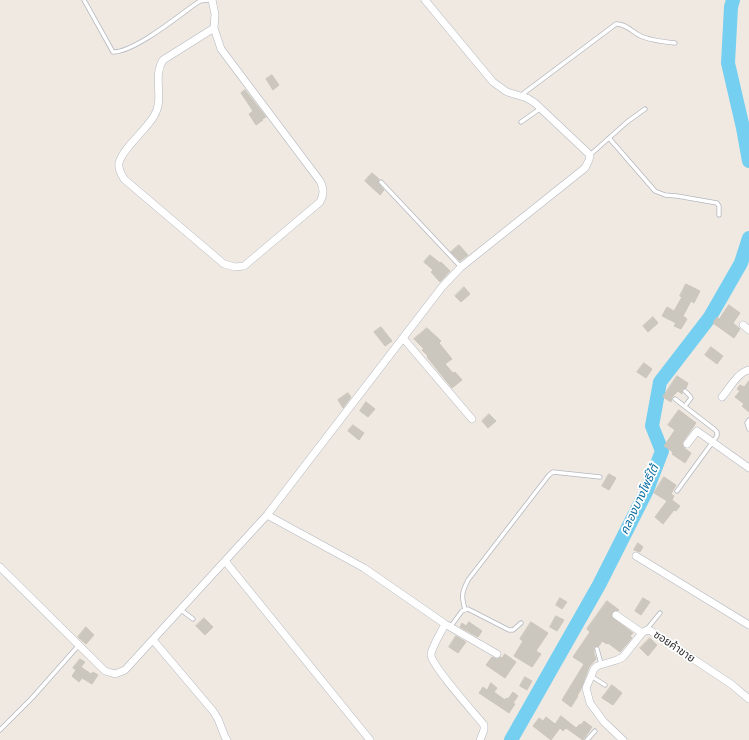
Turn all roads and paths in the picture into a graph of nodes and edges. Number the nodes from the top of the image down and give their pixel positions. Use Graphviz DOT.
graph roads {
  1 [pos="84,0"];
  2 [pos="208,0"];
  3 [pos="212,0"];
  4 [pos="425,0"];
  5 [pos="214,28"];
  6 [pos="675,43"];
  7 [pos="520,96"];
  8 [pos="541,108"];
  9 [pos="645,109"];
  10 [pos="521,122"];
  11 [pos="609,138"];
  12 [pos="590,155"];
  13 [pos="381,182"];
  14 [pos="719,215"];
  15 [pos="461,267"];
  16 [pos="404,338"];
  17 [pos="749,370"];
  18 [pos="685,392"];
  19 [pos="722,397"];
  20 [pos="675,399"];
  21 [pos="685,406"];
  22 [pos="472,418"];
  23 [pos="749,420"];
  24 [pos="749,429"];
  25 [pos="713,442"];
  26 [pos="687,444"];
  27 [pos="749,468"];
  28 [pos="600,477"];
  29 [pos="677,491"];
  30 [pos="267,515"];
  31 [pos="636,556"];
  32 [pos="225,561"];
  33 [pos="0,567"];
  34 [pos="465,609"];
  35 [pos="181,610"];
  36 [pos="660,613"];
  37 [pos="616,615"];
  38 [pos="193,619"];
  39 [pos="521,623"];
  40 [pos="448,625"];
  41 [pos="749,625"];
  42 [pos="644,632"];
  43 [pos="153,640"];
  44 [pos="79,645"];
  45 [pos="597,650"];
  46 [pos="497,654"];
  47 [pos="601,664"];
  48 [pos="591,676"];
  49 [pos="604,685"];
  50 [pos="749,699"];
  51 [pos="0,730"];
  52 [pos="595,731"];
  53 [pos="227,740"];
  54 [pos="370,740"];
  55 [pos="480,740"];
  56 [pos="587,740"];
  57 [pos="623,740"];
  1 -- 2 [label="lane"];
  3 -- 5 [label="street"];
  4 -- 7 [label="street"];
  5 -- 5 [label="street"];
  6 -- 7 [label="lane"];
  7 -- 8 [label="street"];
  8 -- 10 [label="lane"];
  8 -- 12 [label="street"];
  9 -- 11 [label="lane"];
  11 -- 12 [label="lane"];
  11 -- 14 [label="lane"];
  12 -- 15 [label="street"];
  13 -- 15 [label="lane"];
  15 -- 16 [label="street"];
  16 -- 22 [label="street"];
  16 -- 30 [label="street"];
  17 -- 19 [label="street"];
  18 -- 21 [label="lane"];
  20 -- 21 [label="lane"];
  21 -- 25 [label="lane"];
  23 -- 24 [label="lane"];
  25 -- 26 [label="street"];
  25 -- 27 [label="street"];
  25 -- 29 [label="lane"];
  28 -- 34 [label="lane"];
  30 -- 32 [label="street"];
  30 -- 40 [label="street"];
  31 -- 41 [label="street"];
  32 -- 35 [label="street"];
  32 -- 54 [label="street"];
  33 -- 44 [label="street"];
  34 -- 39 [label="lane"];
  34 -- 40 [label="lane"];
  35 -- 38 [label="lane"];
  35 -- 43 [label="street"];
  36 -- 42 [label="lane"];
  37 -- 42 [label="street"];
  40 -- 46 [label="street"];
  40 -- 55 [label="street"];
  42 -- 47 [label="street, ซอยค้าขาย"];
  42 -- 50 [label="street, ซอยค้าขาย"];
  43 -- 44 [label="street"];
  43 -- 53 [label="street"];
  44 -- 51 [label="lane"];
  45 -- 47 [label="lane"];
  47 -- 48 [label="street"];
  48 -- 49 [label="lane"];
  48 -- 57 [label="street"];
  52 -- 56 [label="lane"];
}
